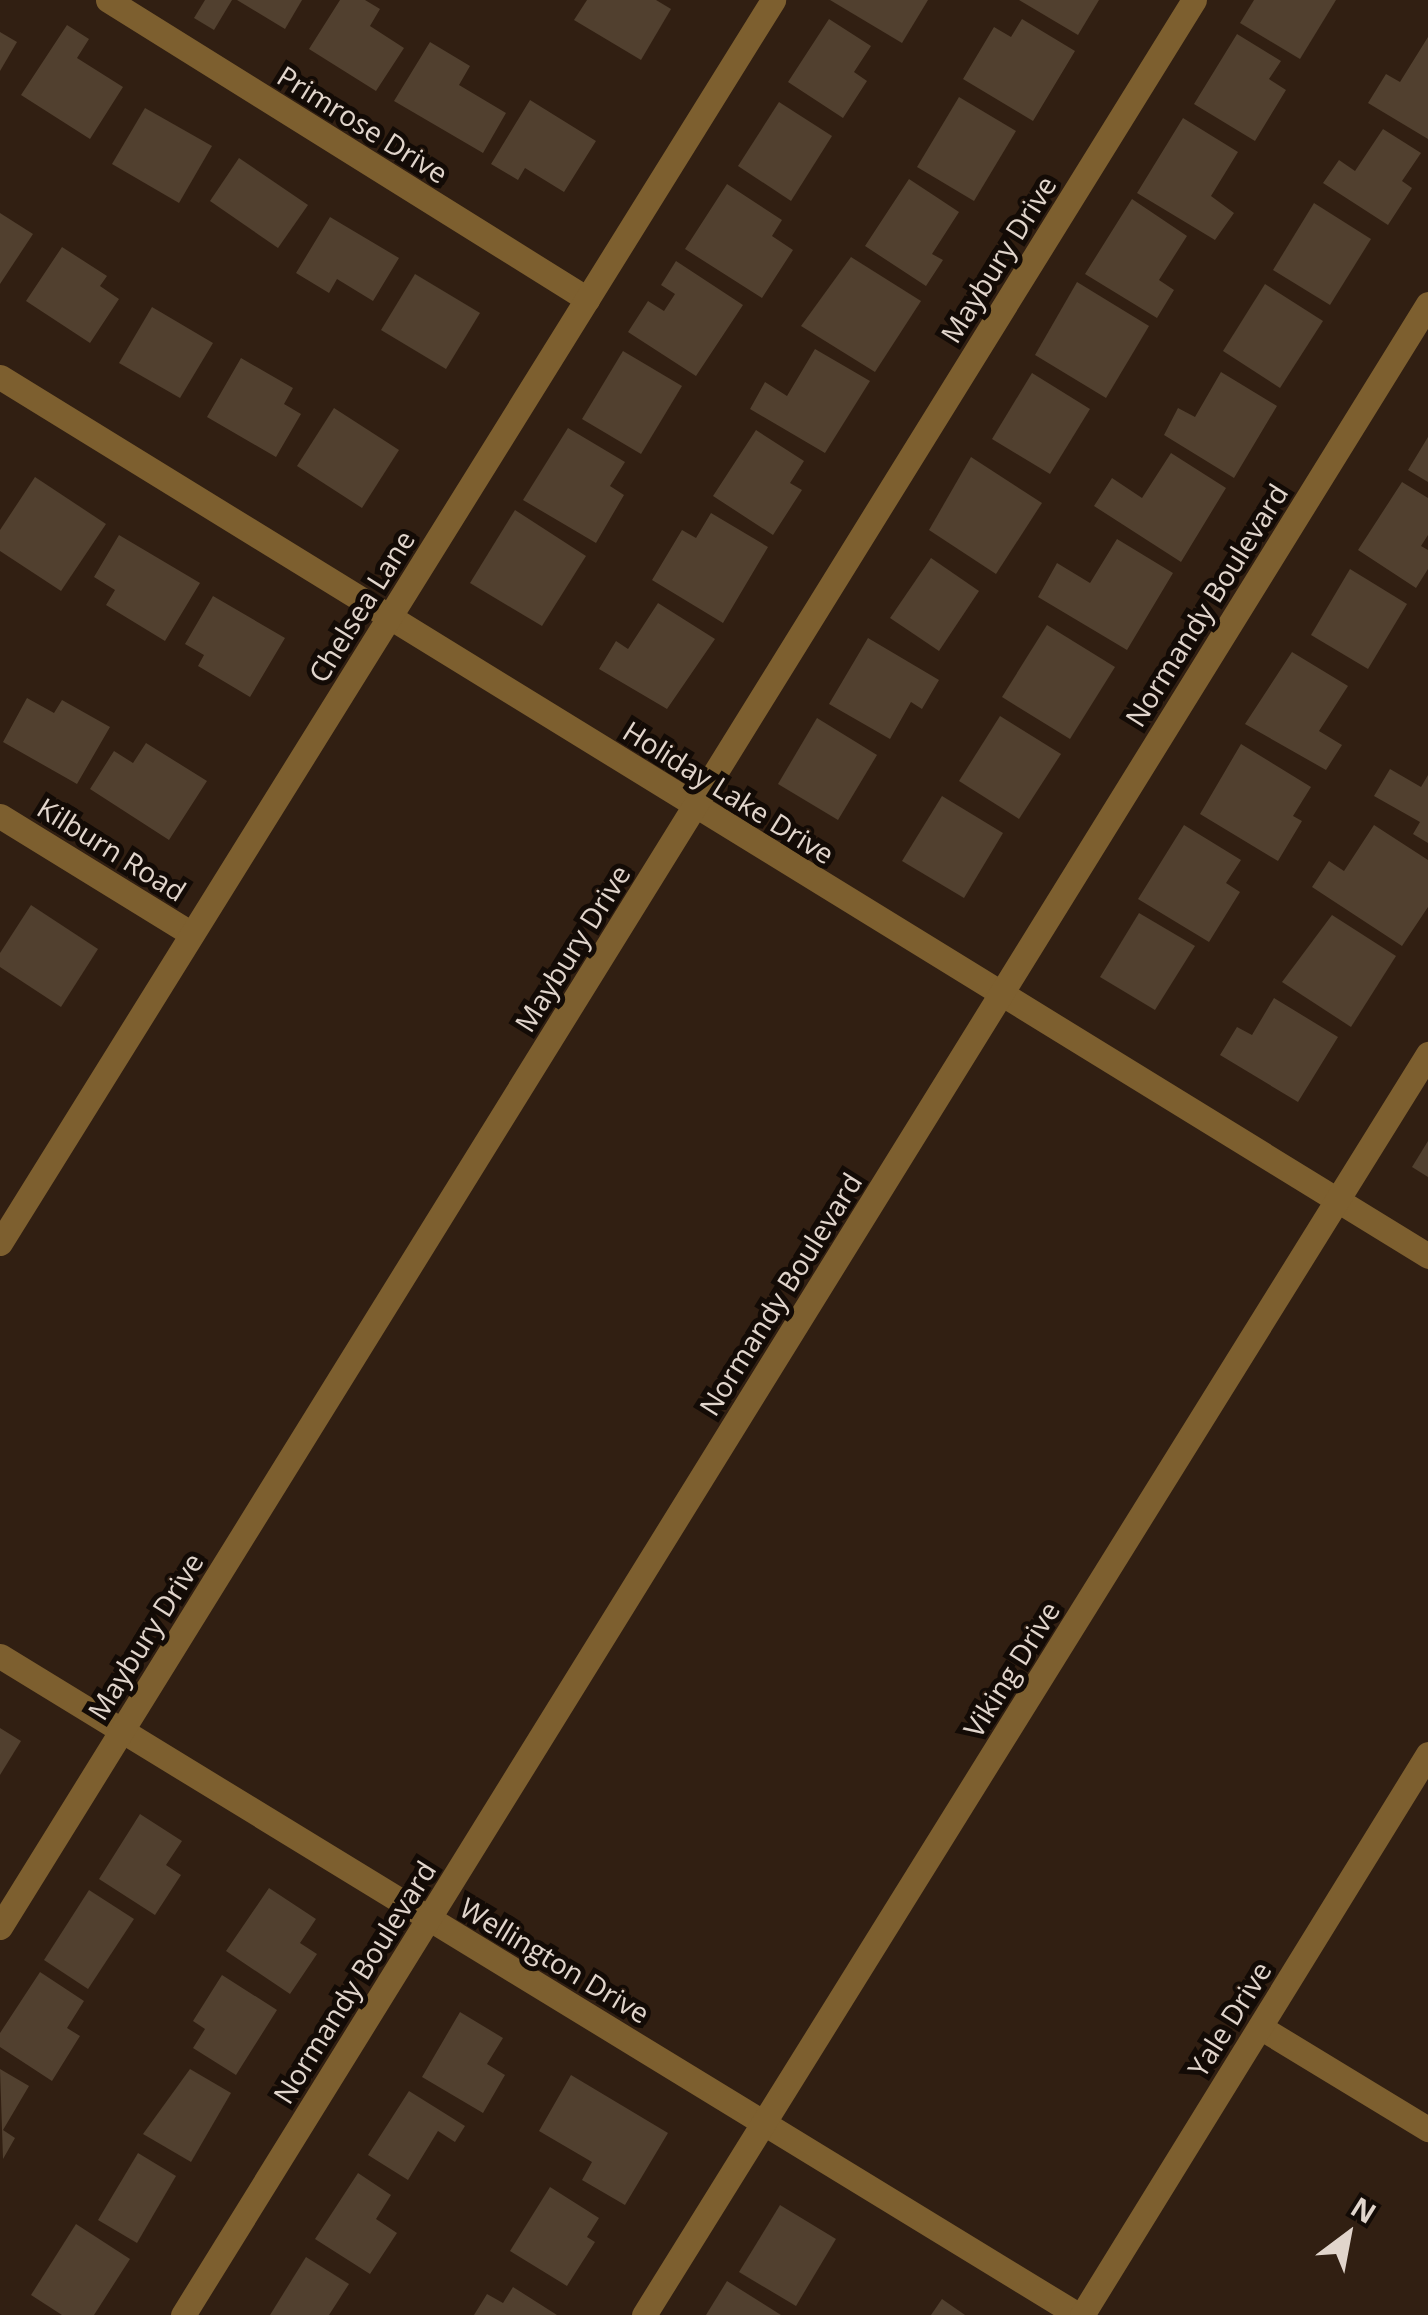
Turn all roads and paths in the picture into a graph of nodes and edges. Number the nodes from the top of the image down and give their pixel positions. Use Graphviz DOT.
graph roads {
  1 [pos="108,0"];
  2 [pos="773,0"];
  3 [pos="1194,0"];
  4 [pos="587,299"];
  5 [pos="1428,304"];
  6 [pos="0,378"];
  7 [pos="389,617"];
  8 [pos="695,806"];
  9 [pos="0,816"];
  10 [pos="192,934"];
  11 [pos="1001,994"];
  12 [pos="1428,1054"];
  13 [pos="1337,1200"];
  14 [pos="2,1236"];
  15 [pos="1428,1256"];
  16 [pos="0,1656"];
  17 [pos="122,1731"];
  18 [pos="1428,1754"];
  19 [pos="428,1919"];
  20 [pos="0,1927"];
  21 [pos="1260,2026"];
  22 [pos="764,2123"];
  23 [pos="1428,2129"];
  24 [pos="183,2315"];
  25 [pos="644,2315"];
  26 [pos="1080,2315"];
  1 -- 4 [label="street, Primrose Drive"];
  2 -- 4 [label="street, Chelsea Lane"];
  3 -- 8 [label="street, Maybury Drive"];
  4 -- 7 [label="street, Chelsea Lane"];
  5 -- 11 [label="street, Normandy Boulevard"];
  6 -- 7 [label="street, Holiday Lake Drive"];
  7 -- 8 [label="street, Holiday Lake Drive"];
  7 -- 10 [label="street, Chelsea Lane"];
  8 -- 11 [label="street, Holiday Lake Drive"];
  8 -- 17 [label="street, Maybury Drive"];
  9 -- 10 [label="street, Kilburn Road"];
  10 -- 14 [label="street, Chelsea Lane"];
  11 -- 13 [label="street, Holiday Lake Drive"];
  11 -- 19 [label="street, Normandy Boulevard"];
  12 -- 13 [label="street, Viking Drive"];
  13 -- 15 [label="street, Holiday Lake Drive"];
  13 -- 22 [label="street, Viking Drive"];
  16 -- 17 [label="street, Wellington Drive"];
  17 -- 19 [label="street, Wellington Drive"];
  17 -- 20 [label="street, Maybury Drive"];
  18 -- 21 [label="street, Yale Drive"];
  19 -- 22 [label="street, Wellington Drive"];
  19 -- 24 [label="street, Normandy Boulevard"];
  21 -- 23 [label="street"];
  21 -- 26 [label="street, Yale Drive"];
  22 -- 25 [label="street, Viking Drive"];
  22 -- 26 [label="street, Wellington Drive"];
}
